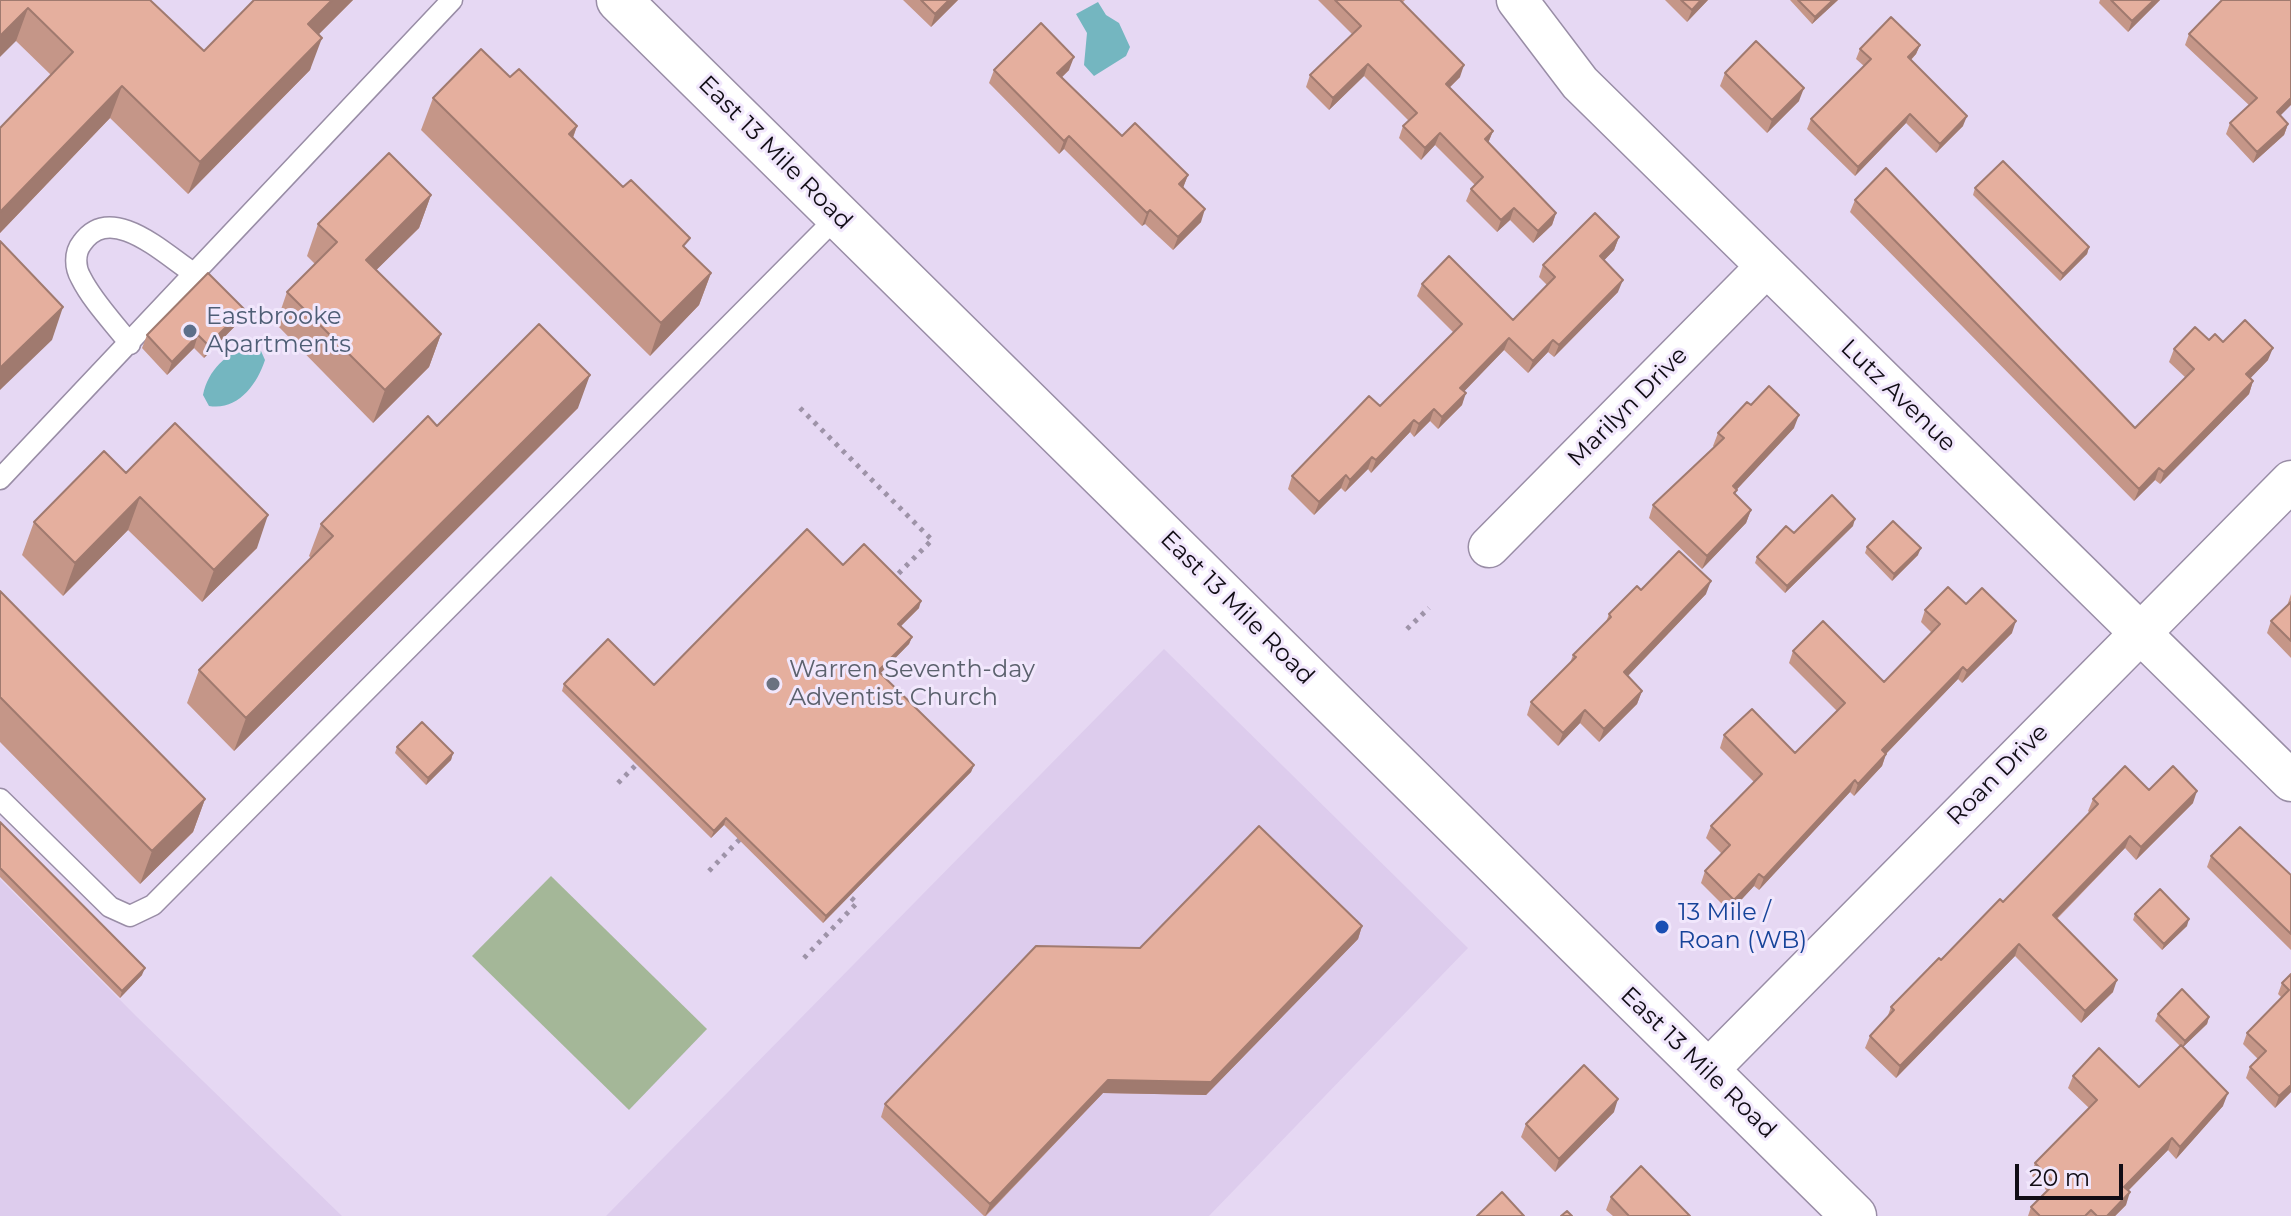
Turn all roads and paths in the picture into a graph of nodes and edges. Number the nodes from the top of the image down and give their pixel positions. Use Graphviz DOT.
graph roads {
  1 [pos="452,0"];
  2 [pos="619,0"];
  3 [pos="1517,0"];
  4 [pos="838,216"];
  5 [pos="1766,267"];
  6 [pos="195,274"];
  7 [pos="130,344"];
  8 [pos="800,408"];
  9 [pos="0,479"];
  10 [pos="2291,481"];
  11 [pos="1489,547"];
  12 [pos="891,581"];
  13 [pos="1429,608"];
  14 [pos="1407,629"];
  15 [pos="2139,632"];
  16 [pos="637,764"];
  17 [pos="2291,781"];
  18 [pos="618,783"];
  19 [pos="0,799"];
  20 [pos="752,826"];
  21 [pos="736,828"];
  22 [pos="744,835"];
  23 [pos="709,871"];
  24 [pos="849,896"];
  25 [pos="804,958"];
  26 [pos="1707,1071"];
  27 [pos="1854,1216"];
  1 -- 6 [label="lane"];
  2 -- 4 [label="main road, East 13 Mile Road"];
  3 -- 5 [label="street, Lutz Avenue"];
  4 -- 19 [label="lane"];
  4 -- 26 [label="main road, East 13 Mile Road"];
  5 -- 11 [label="street, Marilyn Drive"];
  5 -- 15 [label="street, Lutz Avenue"];
  6 -- 7 [label="lane"];
  6 -- 7 [label="lane"];
  7 -- 9 [label="lane"];
  8 -- 12 [label="path"];
  10 -- 15 [label="street, Roan Drive"];
  13 -- 14 [label="path"];
  15 -- 17 [label="street, Lutz Avenue"];
  15 -- 26 [label="street, Roan Drive"];
  16 -- 18 [label="path"];
  20 -- 22 [label="path"];
  21 -- 22 [label="path"];
  22 -- 23 [label="path"];
  24 -- 25 [label="path"];
  26 -- 27 [label="main road, East 13 Mile Road"];
}
